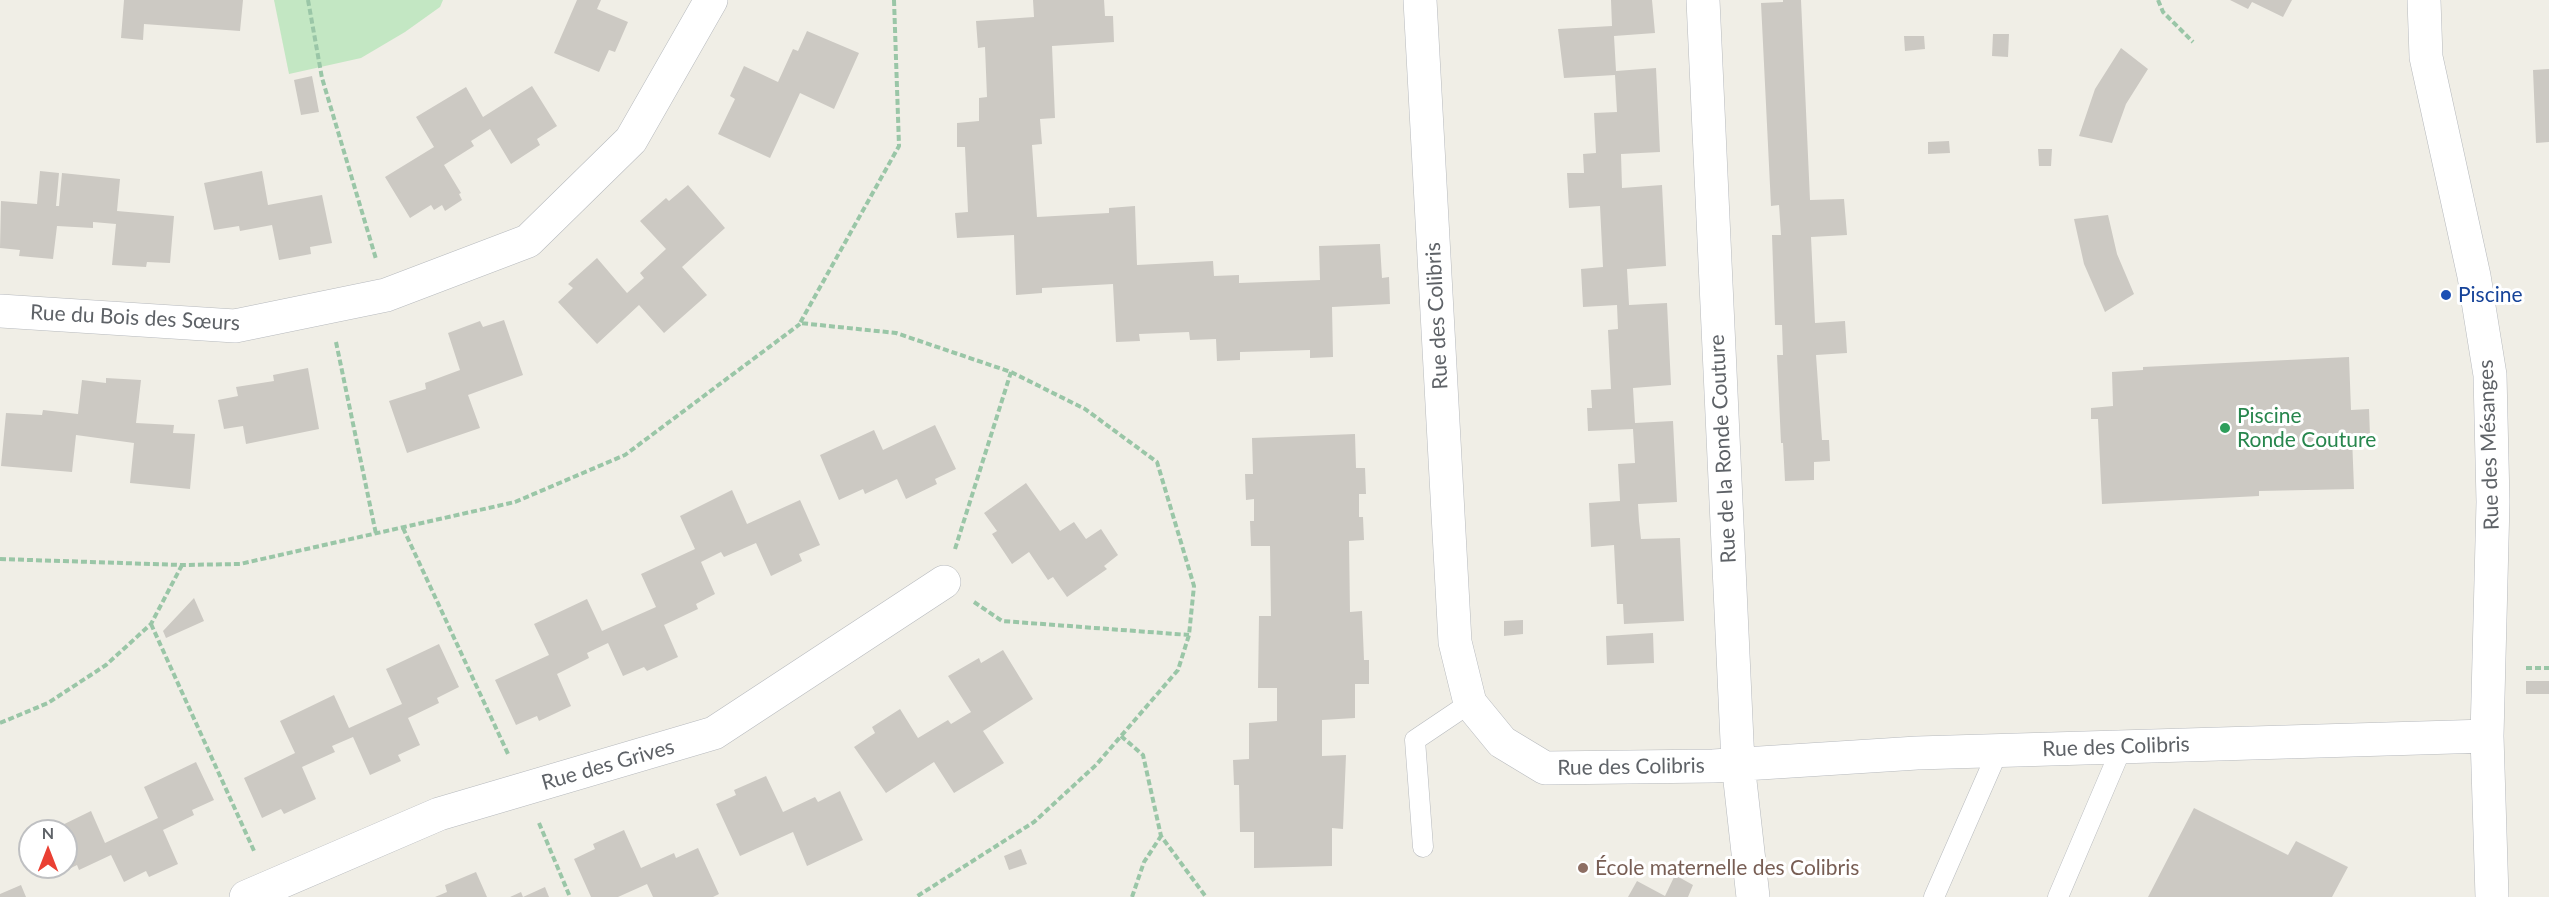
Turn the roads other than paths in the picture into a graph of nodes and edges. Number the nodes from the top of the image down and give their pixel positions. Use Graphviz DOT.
graph roads {
  1 [pos="711,0"];
  2 [pos="1420,0"];
  3 [pos="1703,0"];
  4 [pos="2424,0"];
  5 [pos="0,311"];
  6 [pos="944,582"];
  7 [pos="1470,703"];
  8 [pos="2487,736"];
  9 [pos="2122,747"];
  10 [pos="1998,751"];
  11 [pos="1738,763"];
  12 [pos="1423,847"];
  13 [pos="259,892"];
  14 [pos="1753,897"];
  15 [pos="1934,897"];
  16 [pos="2058,897"];
  17 [pos="2492,897"];
  1 -- 5 [label="street, Rue du Bois des Sœurs"];
  2 -- 7 [label="street, Rue des Colibris"];
  3 -- 11 [label="street, Rue de la Ronde Couture"];
  4 -- 8 [label="street, Rue des Mésanges"];
  6 -- 13 [label="street, Rue des Grives"];
  7 -- 11 [label="street, Rue des Colibris"];
  7 -- 12 [label="lane"];
  8 -- 9 [label="street, Rue des Colibris"];
  8 -- 17 [label="street, Rue des Mésanges"];
  9 -- 10 [label="street, Rue des Colibris"];
  9 -- 16 [label="lane"];
  10 -- 11 [label="street, Rue des Colibris"];
  10 -- 15 [label="lane"];
  11 -- 14 [label="street, Rue de la Ronde Couture"];
}
